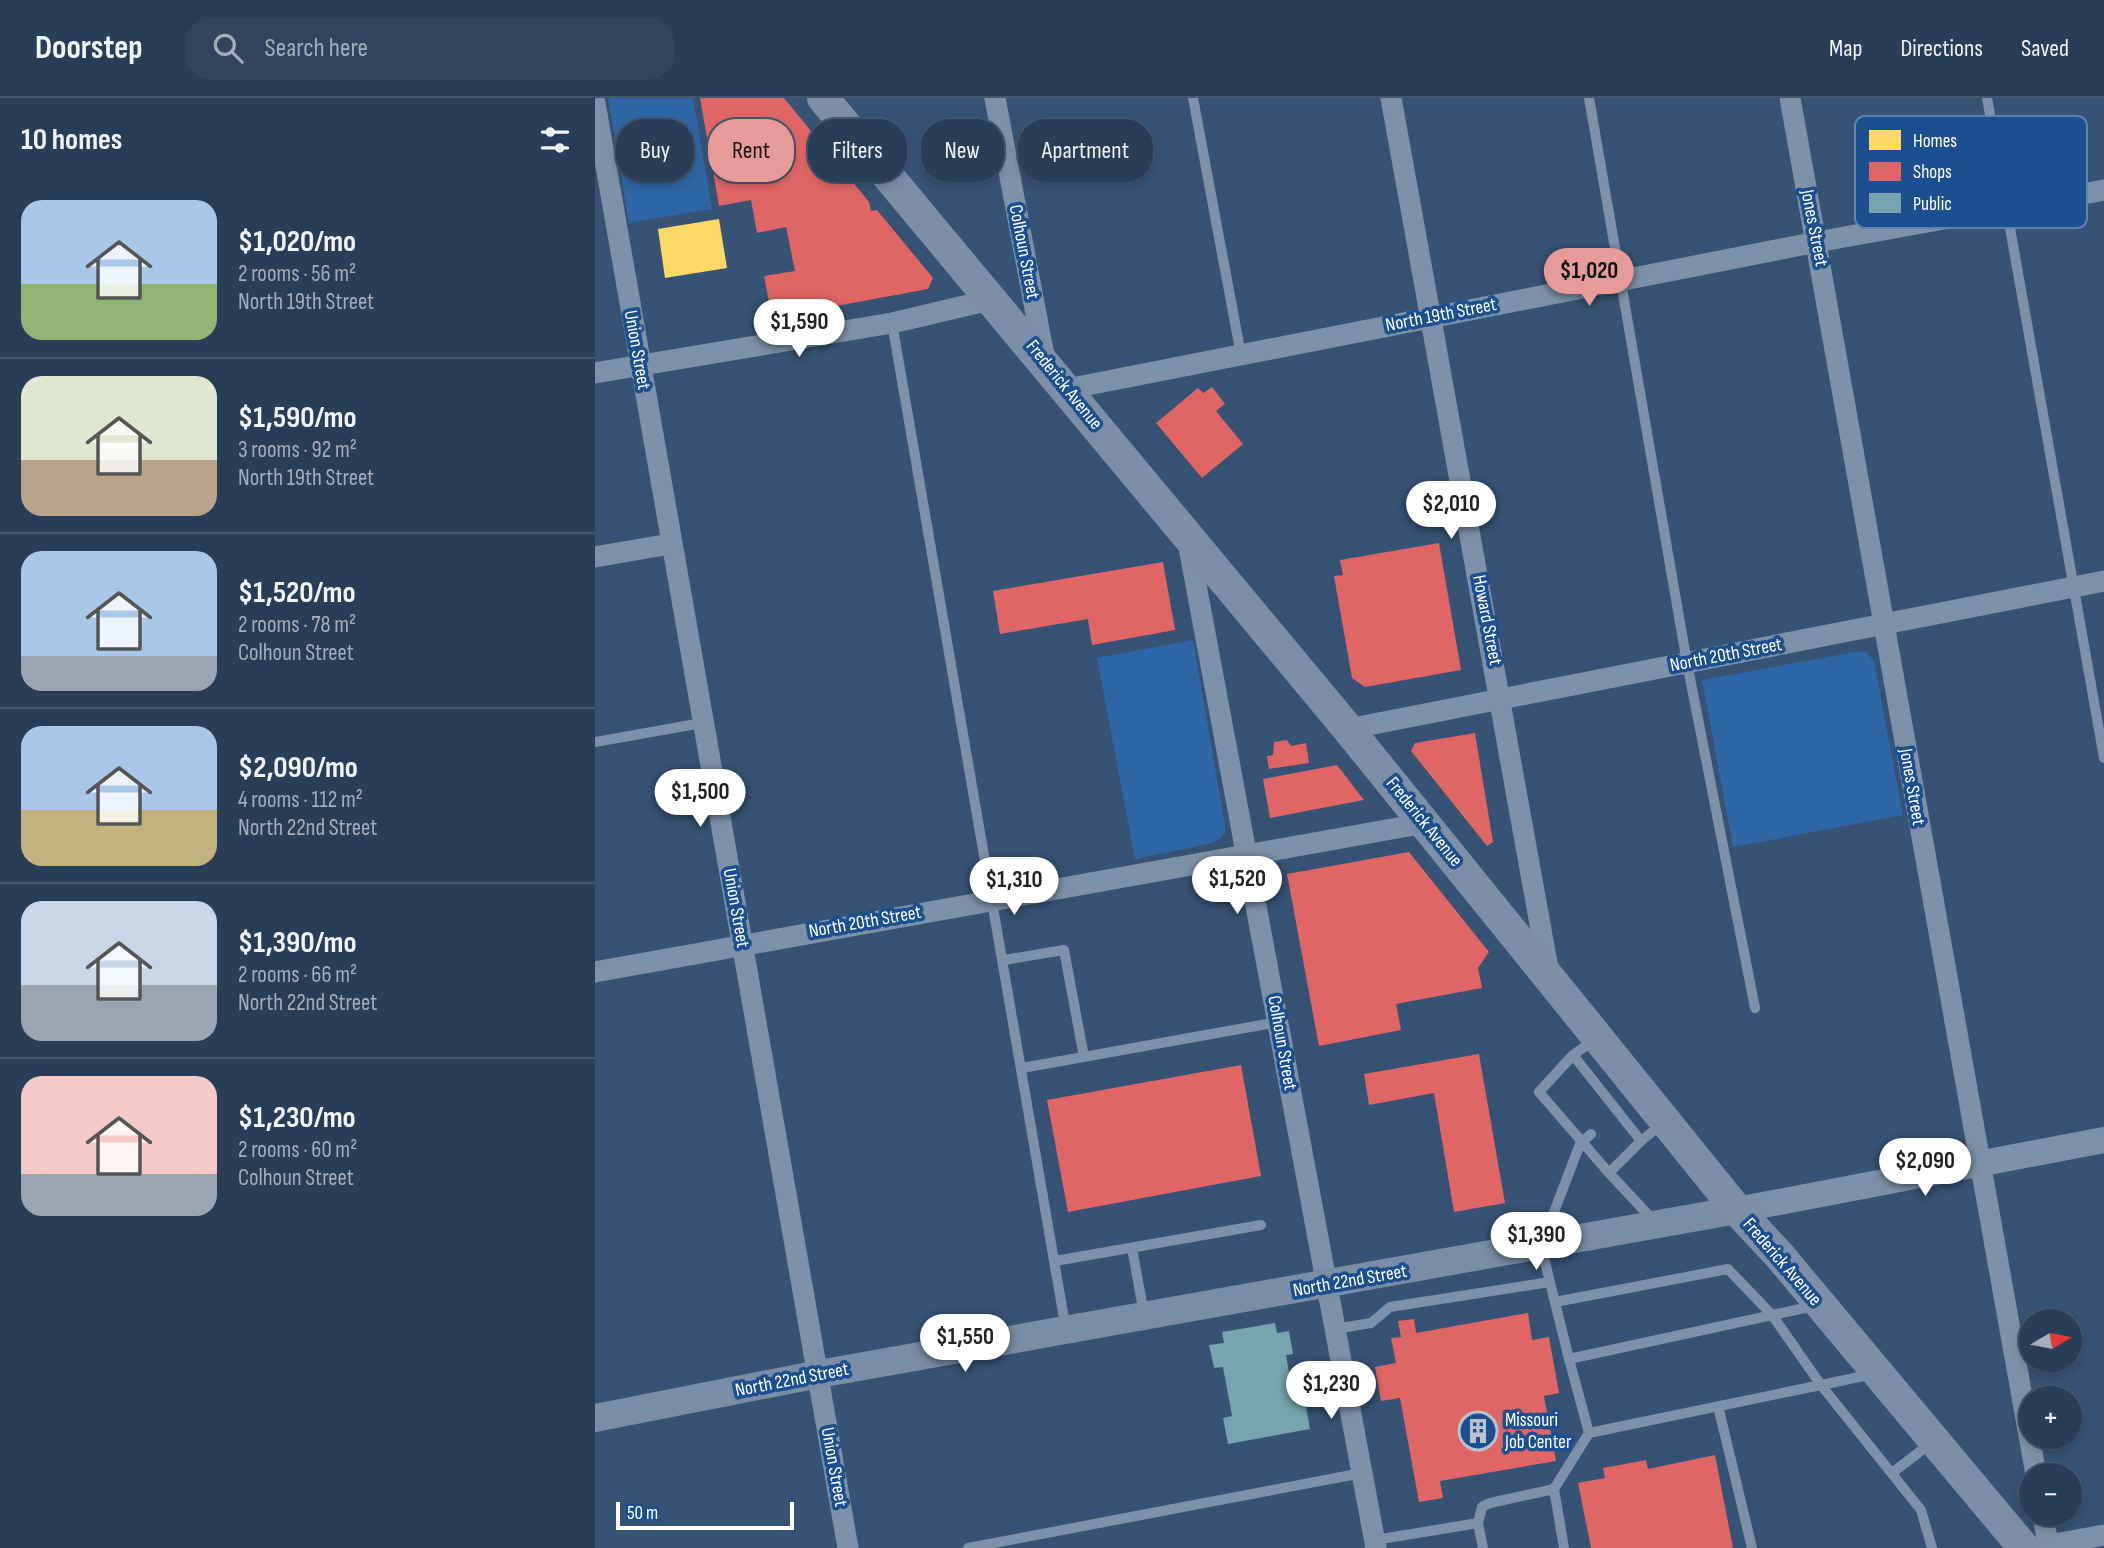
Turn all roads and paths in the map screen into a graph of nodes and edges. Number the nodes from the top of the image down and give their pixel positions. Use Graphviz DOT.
graph roads {
  1 [pos="823,98"];
  2 [pos="995,98"];
  3 [pos="1193,98"];
  4 [pos="1391,98"];
  5 [pos="1589,98"];
  6 [pos="1790,98"];
  7 [pos="1987,98"];
  8 [pos="595,103"];
  9 [pos="1990,116"];
  10 [pos="601,178"];
  11 [pos="1895,228"];
  12 [pos="2011,228"];
  13 [pos="1817,242"];
  14 [pos="1621,281"];
  15 [pos="994,299"];
  16 [pos="1430,317"];
  17 [pos="892,323"];
  18 [pos="1241,355"];
  19 [pos="1046,364"];
  20 [pos="640,365"];
  21 [pos="595,373"];
  22 [pos="1067,389"];
  23 [pos="1188,539"];
  24 [pos="670,544"];
  25 [pos="595,557"];
  26 [pos="2104,581"];
  27 [pos="2074,587"];
  28 [pos="1882,625"];
  29 [pos="1688,663"];
  30 [pos="1501,699"];
  31 [pos="702,723"];
  32 [pos="1348,729"];
  33 [pos="595,743"];
  34 [pos="2104,758"];
  35 [pos="1425,823"];
  36 [pos="1247,857"];
  37 [pos="993,899"];
  38 [pos="742,945"];
  39 [pos="1004,960"];
  40 [pos="595,972"];
  41 [pos="1550,978"];
  42 [pos="1755,1008"];
  43 [pos="1278,1022"];
  44 [pos="1585,1046"];
  45 [pos="1084,1057"];
  46 [pos="1022,1069"];
  47 [pos="1573,1111"];
  48 [pos="1562,1121"];
  49 [pos="1665,1122"];
  50 [pos="1591,1134"];
  51 [pos="1640,1140"];
  52 [pos="2104,1140"];
  53 [pos="1580,1144"];
  54 [pos="1981,1164"];
  55 [pos="1609,1173"];
  56 [pos="1737,1210"];
  57 [pos="1261,1225"];
  58 [pos="1658,1226"];
  59 [pos="1541,1246"];
  60 [pos="1132,1248"];
  61 [pos="1055,1261"];
  62 [pos="1550,1282"];
  63 [pos="1327,1286"];
  64 [pos="1555,1302"];
  65 [pos="1820,1305"];
  66 [pos="1772,1315"];
  67 [pos="1145,1317"];
  68 [pos="1334,1329"];
  69 [pos="1067,1331"];
  70 [pos="1569,1359"];
  71 [pos="1877,1373"];
  72 [pos="819,1374"];
  73 [pos="1821,1385"];
  74 [pos="1718,1406"];
  75 [pos="595,1418"];
  76 [pos="1589,1433"];
  77 [pos="1934,1441"];
  78 [pos="2034,1463"];
  79 [pos="1362,1473"];
  80 [pos="1892,1473"];
  81 [pos="1553,1489"];
  82 [pos="1479,1523"];
  83 [pos="2040,1526"];
  84 [pos="2104,1535"];
  85 [pos="1375,1544"];
  86 [pos="2035,1547"];
  87 [pos="848,1548"];
  88 [pos="968,1548"];
  89 [pos="1483,1548"];
  90 [pos="1564,1548"];
  91 [pos="1752,1548"];
  92 [pos="1932,1548"];
  1 -- 15 [label="main road, Frederick Avenue"];
  2 -- 19 [label="street, Colhoun Street"];
  3 -- 18 [label="lane"];
  4 -- 16 [label="street, Howard Street"];
  5 -- 14 [label="lane"];
  6 -- 13 [label="street, Jones Street"];
  7 -- 9 [label="lane"];
  8 -- 10 [label="street, Union Street"];
  10 -- 20 [label="street, Union Street"];
  11 -- 13 [label="street, North 19th Street"];
  12 -- 27 [label="lane"];
  13 -- 14 [label="street, North 19th Street"];
  13 -- 28 [label="street, Jones Street"];
  14 -- 16 [label="street, North 19th Street"];
  14 -- 29 [label="lane"];
  15 -- 17 [label="street"];
  15 -- 19 [label="main road, Frederick Avenue"];
  16 -- 18 [label="street, North 19th Street"];
  16 -- 30 [label="street, Howard Street"];
  17 -- 20 [label="street"];
  17 -- 37 [label="lane"];
  18 -- 22 [label="street, North 19th Street"];
  19 -- 22 [label="main road, Frederick Avenue"];
  20 -- 21 [label="street"];
  20 -- 24 [label="street, Union Street"];
  22 -- 23 [label="main road, Frederick Avenue"];
  23 -- 32 [label="main road, Frederick Avenue"];
  23 -- 36 [label="street, Colhoun Street"];
  24 -- 25 [label="street"];
  24 -- 31 [label="street, Union Street"];
  26 -- 27 [label="street, North 20th Street"];
  27 -- 28 [label="street, North 20th Street"];
  27 -- 34 [label="lane"];
  28 -- 29 [label="street, North 20th Street"];
  28 -- 54 [label="street, Jones Street"];
  29 -- 30 [label="street, North 20th Street"];
  29 -- 42 [label="lane"];
  30 -- 32 [label="street, North 20th Street"];
  30 -- 41 [label="street, Howard Street"];
  31 -- 33 [label="lane"];
  31 -- 38 [label="street, Union Street"];
  32 -- 35 [label="main road, Frederick Avenue"];
  35 -- 36 [label="street, North 20th Street"];
  35 -- 41 [label="main road, Frederick Avenue"];
  36 -- 37 [label="street, North 20th Street"];
  36 -- 43 [label="street, Colhoun Street"];
  37 -- 38 [label="street, North 20th Street"];
  37 -- 39 [label="lane"];
  38 -- 40 [label="street, North 20th Street"];
  38 -- 72 [label="street, Union Street"];
  39 -- 45 [label="lane"];
  39 -- 46 [label="lane"];
  41 -- 44 [label="main road, Frederick Avenue"];
  43 -- 45 [label="lane"];
  43 -- 63 [label="street, Colhoun Street"];
  44 -- 48 [label="lane"];
  44 -- 49 [label="main road, Frederick Avenue"];
  44 -- 51 [label="lane"];
  45 -- 46 [label="lane"];
  46 -- 61 [label="lane"];
  47 -- 48 [label="lane"];
  48 -- 53 [label="lane"];
  49 -- 51 [label="lane"];
  49 -- 56 [label="main road, Frederick Avenue"];
  50 -- 53 [label="lane"];
  51 -- 55 [label="lane"];
  52 -- 54 [label="street, North 22nd Street"];
  53 -- 55 [label="lane"];
  53 -- 59 [label="lane"];
  54 -- 56 [label="street, North 22nd Street"];
  54 -- 78 [label="street, Jones Street"];
  55 -- 58 [label="lane"];
  56 -- 58 [label="main road, North 22nd Street"];
  56 -- 65 [label="main road, Frederick Avenue"];
  57 -- 60 [label="lane"];
  58 -- 59 [label="main road, North 22nd Street"];
  59 -- 62 [label="lane"];
  59 -- 63 [label="main road, North 22nd Street"];
  60 -- 61 [label="lane"];
  60 -- 67 [label="lane"];
  61 -- 69 [label="lane"];
  62 -- 64 [label="lane"];
  62 -- 68 [label="lane"];
  63 -- 67 [label="main road, North 22nd Street"];
  63 -- 68 [label="street, Colhoun Street"];
  64 -- 66 [label="lane"];
  64 -- 70 [label="lane"];
  65 -- 66 [label="lane"];
  65 -- 71 [label="main road, Frederick Avenue"];
  66 -- 70 [label="lane"];
  66 -- 73 [label="lane"];
  67 -- 69 [label="main road, North 22nd Street"];
  68 -- 79 [label="street, Colhoun Street"];
  69 -- 72 [label="main road, North 22nd Street"];
  70 -- 76 [label="lane"];
  71 -- 73 [label="lane"];
  71 -- 77 [label="main road, Frederick Avenue"];
  72 -- 75 [label="main road, North 22nd Street"];
  72 -- 87 [label="street, Union Street"];
  73 -- 74 [label="lane"];
  73 -- 80 [label="lane"];
  74 -- 76 [label="lane"];
  74 -- 91 [label="lane"];
  76 -- 81 [label="lane"];
  77 -- 80 [label="lane"];
  77 -- 86 [label="main road, Frederick Avenue"];
  79 -- 85 [label="street, Colhoun Street"];
  79 -- 88 [label="lane"];
  80 -- 92 [label="lane"];
  81 -- 82 [label="lane"];
  81 -- 90 [label="lane"];
  82 -- 85 [label="lane"];
  82 -- 89 [label="lane"];
  83 -- 86 [label="street"];
  84 -- 86 [label="street"];
}
